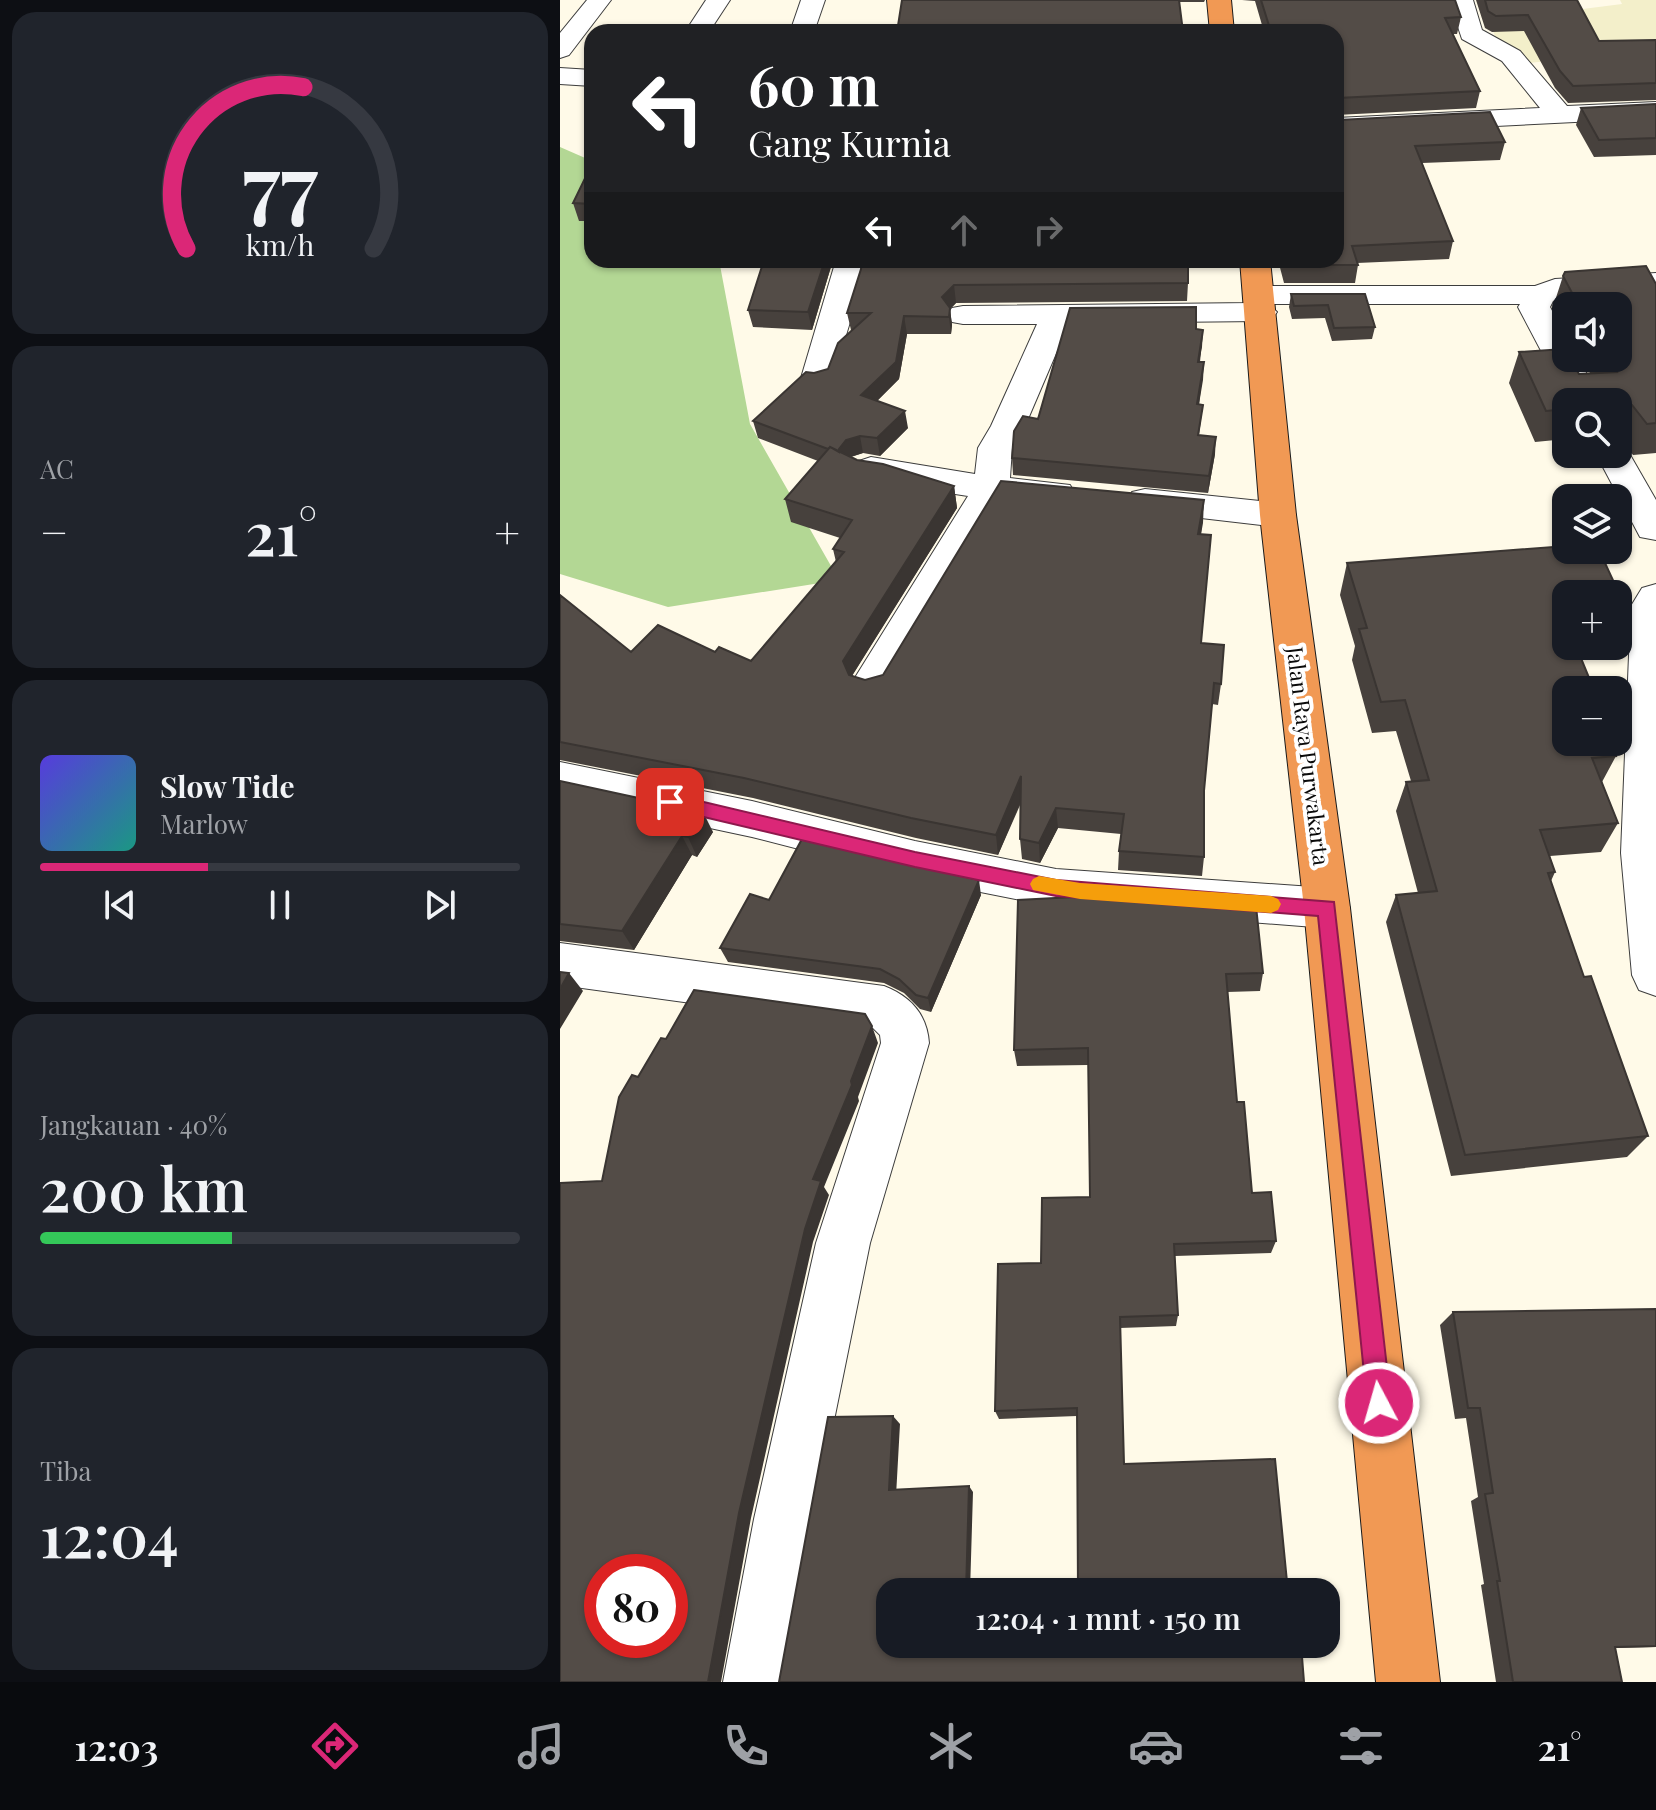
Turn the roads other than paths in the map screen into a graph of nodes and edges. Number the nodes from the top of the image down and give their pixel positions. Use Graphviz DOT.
graph roads {
  1 [pos="599,0"];
  2 [pos="718,0"];
  3 [pos="813,0"];
  4 [pos="1219,0"];
  5 [pos="1461,0"];
  6 [pos="702,24"];
  7 [pos="805,24"];
  8 [pos="1221,24"];
  9 [pos="560,50"];
  10 [pos="560,76"];
  11 [pos="584,78"];
  12 [pos="1656,110"];
  13 [pos="1561,116"];
  14 [pos="1344,126"];
  15 [pos="849,268"];
  16 [pos="1656,282"];
  17 [pos="1258,289"];
  18 [pos="1540,295"];
  19 [pos="963,315"];
  20 [pos="1056,316"];
  21 [pos="817,378"];
  22 [pos="1577,388"];
  23 [pos="863,468"];
  24 [pos="1633,474"];
  25 [pos="991,488"];
  26 [pos="1278,515"];
  27 [pos="1653,528"];
  28 [pos="1656,598"];
  29 [pos="871,684"];
  30 [pos="560,779"];
  31 [pos="1327,908"];
  32 [pos="560,964"];
  33 [pos="1656,975"];
  34 [pos="755,1682"];
  35 [pos="1408,1682"];
  1 -- 9 [label="street"];
  2 -- 6 [label="street"];
  3 -- 7 [label="street"];
  4 -- 8 [label="highway"];
  5 -- 13 [label="street"];
  10 -- 11 [label="street"];
  12 -- 13 [label="street"];
  13 -- 14 [label="street"];
  15 -- 21 [label="street"];
  16 -- 18 [label="street"];
  17 -- 18 [label="street"];
  17 -- 20 [label="street"];
  17 -- 26 [label="highway, Jalan Raya Purwakarta"];
  18 -- 22 [label="street"];
  19 -- 20 [label="street"];
  20 -- 25 [label="street"];
  23 -- 25 [label="street"];
  24 -- 27 [label="street"];
  25 -- 26 [label="street"];
  25 -- 29 [label="street"];
  26 -- 31 [label="highway, Jalan Raya Purwakarta"];
  28 -- 33 [label="street"];
  30 -- 31 [label="street"];
  31 -- 35 [label="highway, Jalan Raya Purwakarta"];
  32 -- 34 [label="street"];
}
